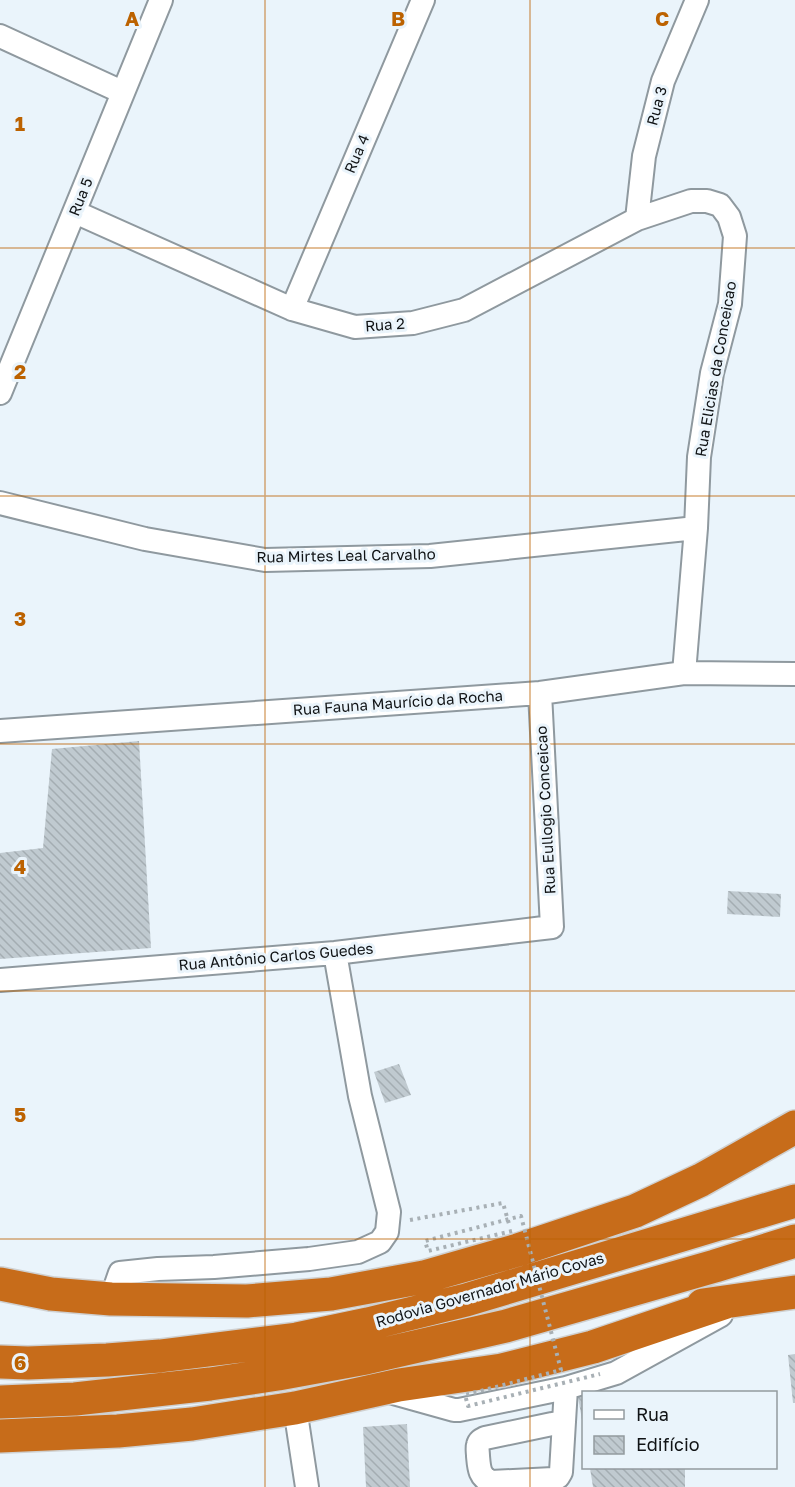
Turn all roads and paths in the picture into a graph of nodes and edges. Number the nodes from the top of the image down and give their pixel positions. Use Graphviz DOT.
graph roads {
  1 [pos="161,0"];
  2 [pos="423,0"];
  3 [pos="697,0"];
  4 [pos="0,36"];
  5 [pos="122,92"];
  6 [pos="691,201"];
  7 [pos="75,212"];
  8 [pos="637,219"];
  9 [pos="292,309"];
  10 [pos="0,393"];
  11 [pos="0,503"];
  12 [pos="696,528"];
  13 [pos="684,673"];
  14 [pos="795,674"];
  15 [pos="540,693"];
  16 [pos="0,730"];
  17 [pos="552,927"];
  18 [pos="335,952"];
  19 [pos="0,980"];
  20 [pos="795,1127"];
  21 [pos="795,1201"];
  22 [pos="388,1223"];
  23 [pos="795,1241"];
  24 [pos="715,1266"];
  25 [pos="0,1284"];
  26 [pos="795,1292"];
  27 [pos="51,1294"];
  28 [pos="111,1299"];
  29 [pos="740,1300"];
  30 [pos="612,1315"];
  31 [pos="368,1324"];
  32 [pos="0,1362"];
  33 [pos="600,1374"];
  34 [pos="389,1387"];
  35 [pos="560,1390"];
  36 [pos="0,1402"];
  37 [pos="296,1408"];
  38 [pos="558,1423"];
  39 [pos="0,1436"];
  40 [pos="307,1487"];
  1 -- 5 [label="street, Rua 5"];
  2 -- 9 [label="street, Rua 4"];
  3 -- 8 [label="street, Rua 3"];
  4 -- 5 [label="street"];
  5 -- 7 [label="street, Rua 5"];
  6 -- 8 [label="street, Rua 2"];
  6 -- 12 [label="street, Rua Elicias da Conceicao"];
  7 -- 9 [label="street, Rua 2"];
  7 -- 10 [label="street, Rua 5"];
  8 -- 9 [label="street, Rua 2"];
  11 -- 12 [label="street, Rua Mirtes Leal Carvalho"];
  12 -- 13 [label="street, Rua Elicias da Conceicao"];
  13 -- 14 [label="street, Rua Fauna Maurício da Rocha"];
  13 -- 15 [label="street, Rua Fauna Maurício da Rocha"];
  15 -- 16 [label="street, Rua Fauna Maurício da Rocha"];
  15 -- 17 [label="street, Rua Eullogio Conceicao"];
  17 -- 18 [label="street, Rua Antônio Carlos Guedes"];
  18 -- 19 [label="street, Rua Antônio Carlos Guedes"];
  18 -- 22 [label="street"];
  20 -- 28 [label="highway"];
  21 -- 31 [label="highway, Rodovia Governador Mário Covas"];
  22 -- 28 [label="street"];
  22 -- 33 [label="path, bridge"];
  23 -- 24 [label="highway"];
  24 -- 30 [label="highway"];
  24 -- 36 [label="highway"];
  25 -- 27 [label="highway"];
  26 -- 29 [label="highway"];
  27 -- 28 [label="highway"];
  27 -- 31 [label="highway"];
  29 -- 30 [label="highway"];
  29 -- 34 [label="highway"];
  29 -- 35 [label="street"];
  30 -- 34 [label="highway"];
  31 -- 32 [label="highway, Rodovia Governador Mário Covas"];
  34 -- 35 [label="street"];
  34 -- 37 [label="highway"];
  35 -- 38 [label="street"];
  37 -- 39 [label="highway"];
  37 -- 40 [label="street"];
}
